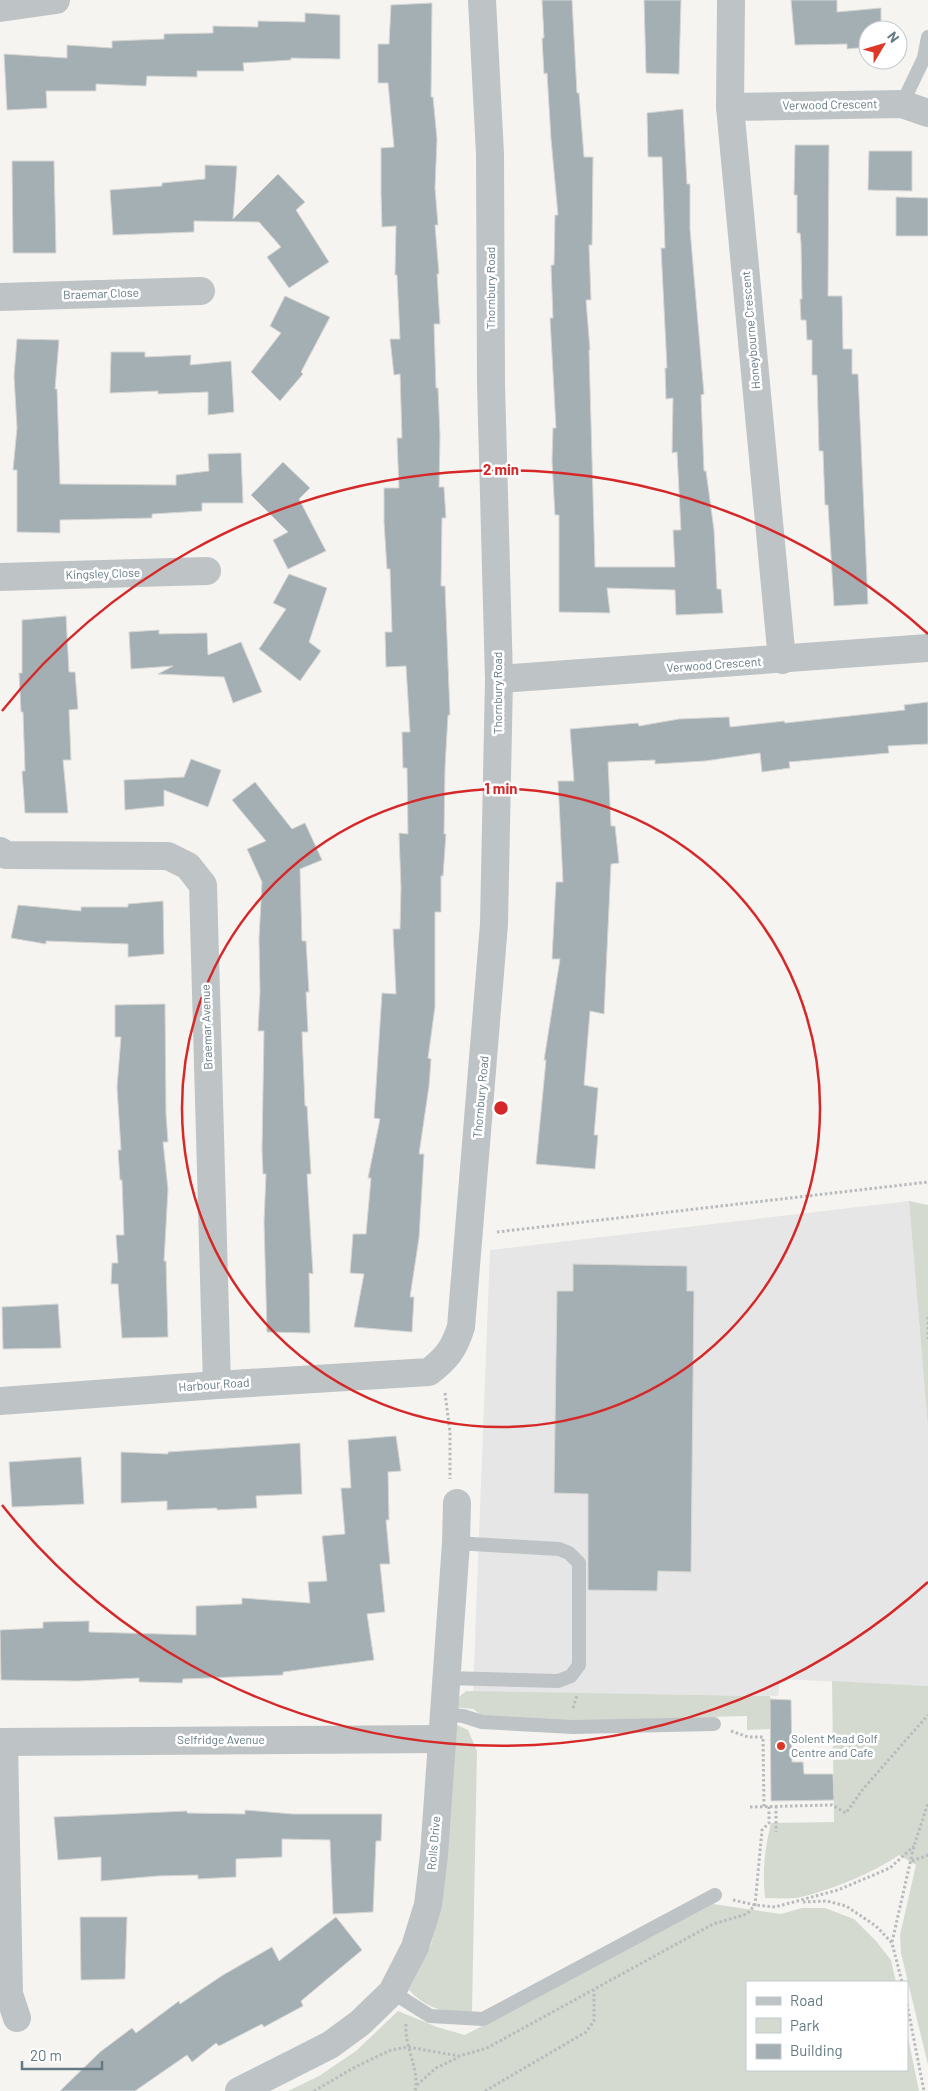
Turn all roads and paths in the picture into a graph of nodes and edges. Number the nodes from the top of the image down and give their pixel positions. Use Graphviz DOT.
graph roads {
  1 [pos="56,0"];
  2 [pos="482,0"];
  3 [pos="731,0"];
  4 [pos="0,8"];
  5 [pos="928,37"];
  6 [pos="902,104"];
  7 [pos="730,107"];
  8 [pos="928,113"];
  9 [pos="201,291"];
  10 [pos="0,297"];
  11 [pos="207,571"];
  12 [pos="0,577"];
  13 [pos="928,648"];
  14 [pos="782,660"];
  15 [pos="499,679"];
  16 [pos="0,851"];
  17 [pos="928,1182"];
  18 [pos="470,1235"];
  19 [pos="928,1316"];
  20 [pos="928,1339"];
  21 [pos="429,1372"];
  22 [pos="217,1385"];
  23 [pos="0,1401"];
  24 [pos="457,1503"];
  25 [pos="456,1543"];
  26 [pos="571,1676"];
  27 [pos="447,1678"];
  28 [pos="928,1715"];
  29 [pos="714,1724"];
  30 [pos="443,1727"];
  31 [pos="566,1727"];
  32 [pos="2,1742"];
  33 [pos="928,1803"];
  34 [pos="770,1806"];
  35 [pos="776,1806"];
  36 [pos="750,1807"];
  37 [pos="764,1807"];
  38 [pos="776,1832"];
  39 [pos="914,1846"];
  40 [pos="928,1855"];
  41 [pos="911,1861"];
  42 [pos="715,1895"];
  43 [pos="795,1902"];
  44 [pos="755,1905"];
  45 [pos="892,1943"];
  46 [pos="902,1981"];
  47 [pos="594,1990"];
  48 [pos="392,1992"];
  49 [pos="908,2009"];
  50 [pos="409,2016"];
  51 [pos="17,2018"];
  52 [pos="408,2047"];
  53 [pos="459,2056"];
  54 [pos="416,2085"];
  55 [pos="239,2091"];
  56 [pos="314,2091"];
  57 [pos="415,2091"];
  58 [pos="484,2091"];
  59 [pos="924,2091"];
  1 -- 4 [label="street"];
  2 -- 15 [label="street, Thornbury Road"];
  3 -- 7 [label="street, Honeybourne Crescent"];
  5 -- 6 [label="lane"];
  6 -- 7 [label="street, Verwood Crescent"];
  6 -- 8 [label="street, Verwood Crescent"];
  7 -- 14 [label="street, Honeybourne Crescent"];
  9 -- 10 [label="street, Braemar Close"];
  11 -- 12 [label="street, Kingsley Close"];
  13 -- 14 [label="street, Verwood Crescent"];
  14 -- 15 [label="street, Verwood Crescent"];
  15 -- 18 [label="street, Thornbury Road"];
  16 -- 22 [label="street, Braemar Avenue"];
  17 -- 18 [label="path"];
  18 -- 21 [label="street, Thornbury Road"];
  19 -- 20 [label="path"];
  21 -- 22 [label="street, Harbour Road"];
  21 -- 24 [label="path"];
  22 -- 23 [label="street, Harbour Road"];
  24 -- 25 [label="street, Rolls Drive"];
  25 -- 26 [label="lane"];
  25 -- 27 [label="street, Rolls Drive"];
  26 -- 27 [label="lane"];
  26 -- 31 [label="path"];
  27 -- 30 [label="street, Rolls Drive"];
  28 -- 35 [label="path"];
  29 -- 31 [label="lane"];
  29 -- 37 [label="path"];
  30 -- 31 [label="lane"];
  30 -- 32 [label="street, Selfridge Avenue"];
  30 -- 48 [label="street, Rolls Drive"];
  32 -- 51 [label="street"];
  33 -- 39 [label="path"];
  34 -- 35 [label="path"];
  34 -- 37 [label="path"];
  34 -- 44 [label="path"];
  35 -- 38 [label="path"];
  36 -- 37 [label="path"];
  39 -- 41 [label="path"];
  39 -- 43 [label="path"];
  40 -- 41 [label="path"];
  41 -- 45 [label="path"];
  42 -- 44 [label="path"];
  42 -- 48 [label="lane"];
  43 -- 44 [label="path"];
  43 -- 45 [label="path"];
  44 -- 47 [label="path"];
  45 -- 46 [label="path"];
  47 -- 53 [label="path"];
  47 -- 58 [label="path"];
  48 -- 55 [label="street, Rolls Drive"];
  49 -- 59 [label="path"];
  50 -- 52 [label="path"];
  52 -- 53 [label="path"];
  52 -- 54 [label="path"];
  52 -- 56 [label="path"];
  53 -- 54 [label="path"];
  54 -- 57 [label="path"];
}
